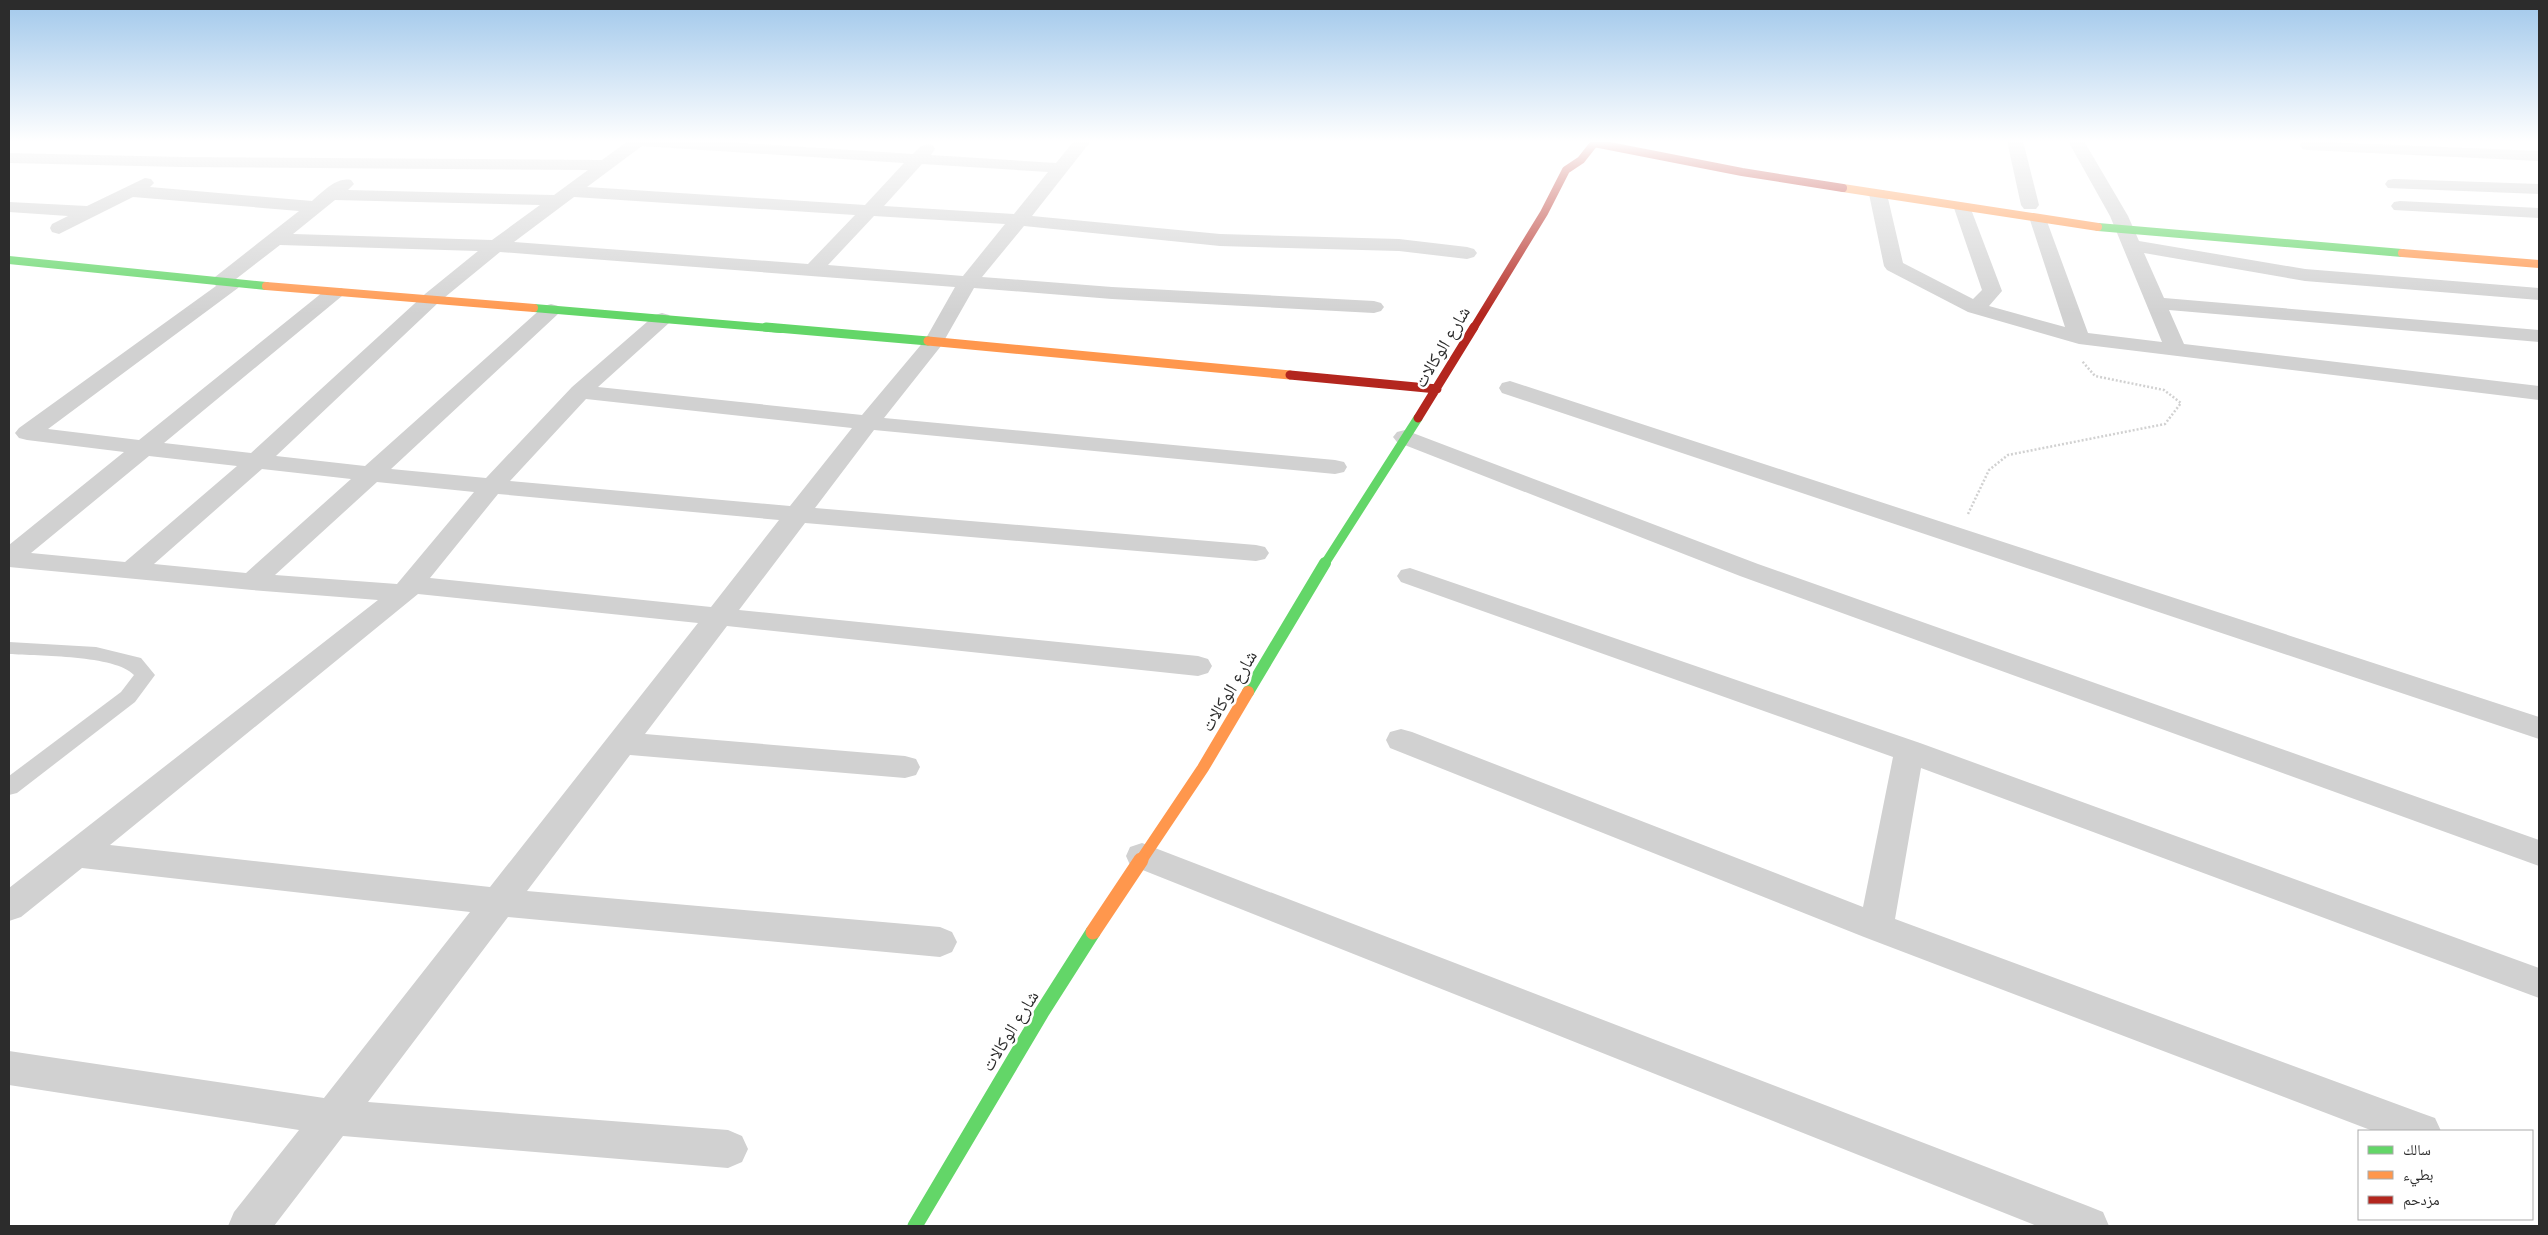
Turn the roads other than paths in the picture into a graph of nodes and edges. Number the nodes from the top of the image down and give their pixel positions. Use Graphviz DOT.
graph roads {
  1 [pos="115,199"];
  2 [pos="219,199"];
  3 [pos="327,199"];
  4 [pos="559,199"];
  5 [pos="616,199"];
  6 [pos="879,199"];
  7 [pos="1037,199"];
  8 [pos="1551,199"];
  9 [pos="1879,199"];
  10 [pos="1906,199"];
  11 [pos="1969,199"];
  12 [pos="2030,199"];
  13 [pos="2108,199"];
  14 [pos="2400,206"];
  15 [pos="9,207"];
  16 [pos="317,207"];
  17 [pos="1963,208"];
  18 [pos="867,211"];
  19 [pos="89,212"];
  20 [pos="2078,212"];
  21 [pos="2034,213"];
  22 [pos="2539,213"];
  23 [pos="1021,220"];
  24 [pos="2122,225"];
  25 [pos="59,228"];
  26 [pos="277,239"];
  27 [pos="496,246"];
  28 [pos="1467,253"];
  29 [pos="9,260"];
  30 [pos="2539,264"];
  31 [pos="814,269"];
  32 [pos="968,282"];
  33 [pos="231,284"];
  34 [pos="2472,289"];
  35 [pos="335,292"];
  36 [pos="2539,294"];
  37 [pos="432,298"];
  38 [pos="2156,303"];
  39 [pos="1374,307"];
  40 [pos="1975,308"];
  41 [pos="551,310"];
  42 [pos="662,319"];
  43 [pos="2517,334"];
  44 [pos="2539,336"];
  45 [pos="2079,338"];
  46 [pos="934,342"];
  47 [pos="2176,350"];
  48 [pos="2539,355"];
  49 [pos="1510,388"];
  50 [pos="1437,389"];
  51 [pos="580,392"];
  52 [pos="2539,393"];
  53 [pos="868,423"];
  54 [pos="1405,437"];
  55 [pos="141,449"];
  56 [pos="256,462"];
  57 [pos="1335,468"];
  58 [pos="368,474"];
  59 [pos="493,485"];
  60 [pos="798,514"];
  61 [pos="1256,554"];
  62 [pos="9,558"];
  63 [pos="132,570"];
  64 [pos="1410,576"];
  65 [pos="252,582"];
  66 [pos="408,589"];
  67 [pos="718,617"];
  68 [pos="9,648"];
  69 [pos="1198,666"];
  70 [pos="2539,728"];
  71 [pos="1402,740"];
  72 [pos="622,743"];
  73 [pos="1909,751"];
  74 [pos="905,767"];
  75 [pos="9,787"];
  76 [pos="2539,853"];
  77 [pos="74,854"];
  78 [pos="1142,856"];
  79 [pos="500,902"];
  80 [pos="9,907"];
  81 [pos="1876,927"];
  82 [pos="940,942"];
  83 [pos="2539,983"];
  84 [pos="9,1068"];
  85 [pos="334,1117"];
  86 [pos="2418,1130"];
  87 [pos="728,1149"];
  88 [pos="249,1226"];
  89 [pos="915,1226"];
  90 [pos="2088,1226"];
  1 -- 19 [label="street"];
  2 -- 16 [label="street"];
  3 -- 16 [label="street"];
  4 -- 27 [label="street"];
  5 -- 18 [label="street"];
  6 -- 18 [label="street"];
  7 -- 23 [label="street"];
  8 -- 50 [label="street, شارع الوكالات"];
  9 -- 40 [label="street"];
  10 -- 17 [label="street"];
  11 -- 21 [label="street"];
  12 -- 21 [label="street"];
  13 -- 24 [label="street"];
  14 -- 22 [label="street"];
  15 -- 19 [label="street"];
  16 -- 26 [label="street"];
  17 -- 21 [label="street"];
  17 -- 40 [label="street"];
  18 -- 23 [label="street"];
  18 -- 31 [label="street"];
  19 -- 25 [label="street"];
  20 -- 21 [label="street"];
  21 -- 24 [label="street"];
  21 -- 45 [label="street"];
  23 -- 28 [label="street"];
  23 -- 32 [label="street"];
  24 -- 30 [label="street"];
  24 -- 34 [label="street"];
  24 -- 38 [label="street"];
  26 -- 27 [label="street"];
  26 -- 33 [label="street"];
  27 -- 31 [label="street"];
  27 -- 37 [label="street"];
  29 -- 33 [label="street"];
  31 -- 32 [label="street"];
  32 -- 39 [label="street"];
  32 -- 46 [label="street"];
  33 -- 35 [label="street"];
  33 -- 55 [label="street"];
  34 -- 36 [label="street"];
  34 -- 43 [label="street"];
  35 -- 37 [label="street"];
  35 -- 55 [label="street"];
  37 -- 41 [label="street"];
  37 -- 56 [label="street"];
  38 -- 43 [label="street"];
  38 -- 47 [label="street"];
  40 -- 45 [label="street"];
  41 -- 42 [label="street"];
  41 -- 58 [label="street"];
  42 -- 46 [label="street"];
  42 -- 51 [label="street"];
  43 -- 44 [label="street"];
  43 -- 48 [label="street"];
  45 -- 47 [label="street"];
  46 -- 50 [label="street"];
  46 -- 53 [label="street"];
  47 -- 52 [label="street"];
  49 -- 70 [label="street"];
  50 -- 54 [label="street, شارع الوكالات"];
  51 -- 53 [label="street"];
  51 -- 59 [label="street"];
  53 -- 57 [label="street"];
  53 -- 60 [label="street"];
  54 -- 76 [label="street"];
  54 -- 78 [label="street, شارع الوكالات"];
  55 -- 56 [label="street"];
  55 -- 62 [label="street"];
  56 -- 58 [label="street"];
  56 -- 63 [label="street"];
  58 -- 59 [label="street"];
  58 -- 65 [label="street"];
  59 -- 60 [label="street"];
  59 -- 66 [label="street"];
  60 -- 61 [label="street"];
  60 -- 67 [label="street"];
  62 -- 63 [label="street"];
  63 -- 65 [label="street"];
  64 -- 73 [label="street"];
  65 -- 66 [label="street"];
  66 -- 67 [label="street"];
  66 -- 77 [label="street"];
  67 -- 69 [label="street"];
  67 -- 72 [label="street"];
  68 -- 75 [label="lane"];
  71 -- 81 [label="street"];
  72 -- 74 [label="street"];
  72 -- 79 [label="street"];
  73 -- 81 [label="street"];
  73 -- 83 [label="street"];
  77 -- 79 [label="street"];
  77 -- 80 [label="street"];
  78 -- 89 [label="street, شارع الوكالات"];
  78 -- 90 [label="street"];
  79 -- 82 [label="street"];
  79 -- 85 [label="street"];
  81 -- 86 [label="street"];
  84 -- 85 [label="street"];
  85 -- 87 [label="street"];
  85 -- 88 [label="street"];
}
